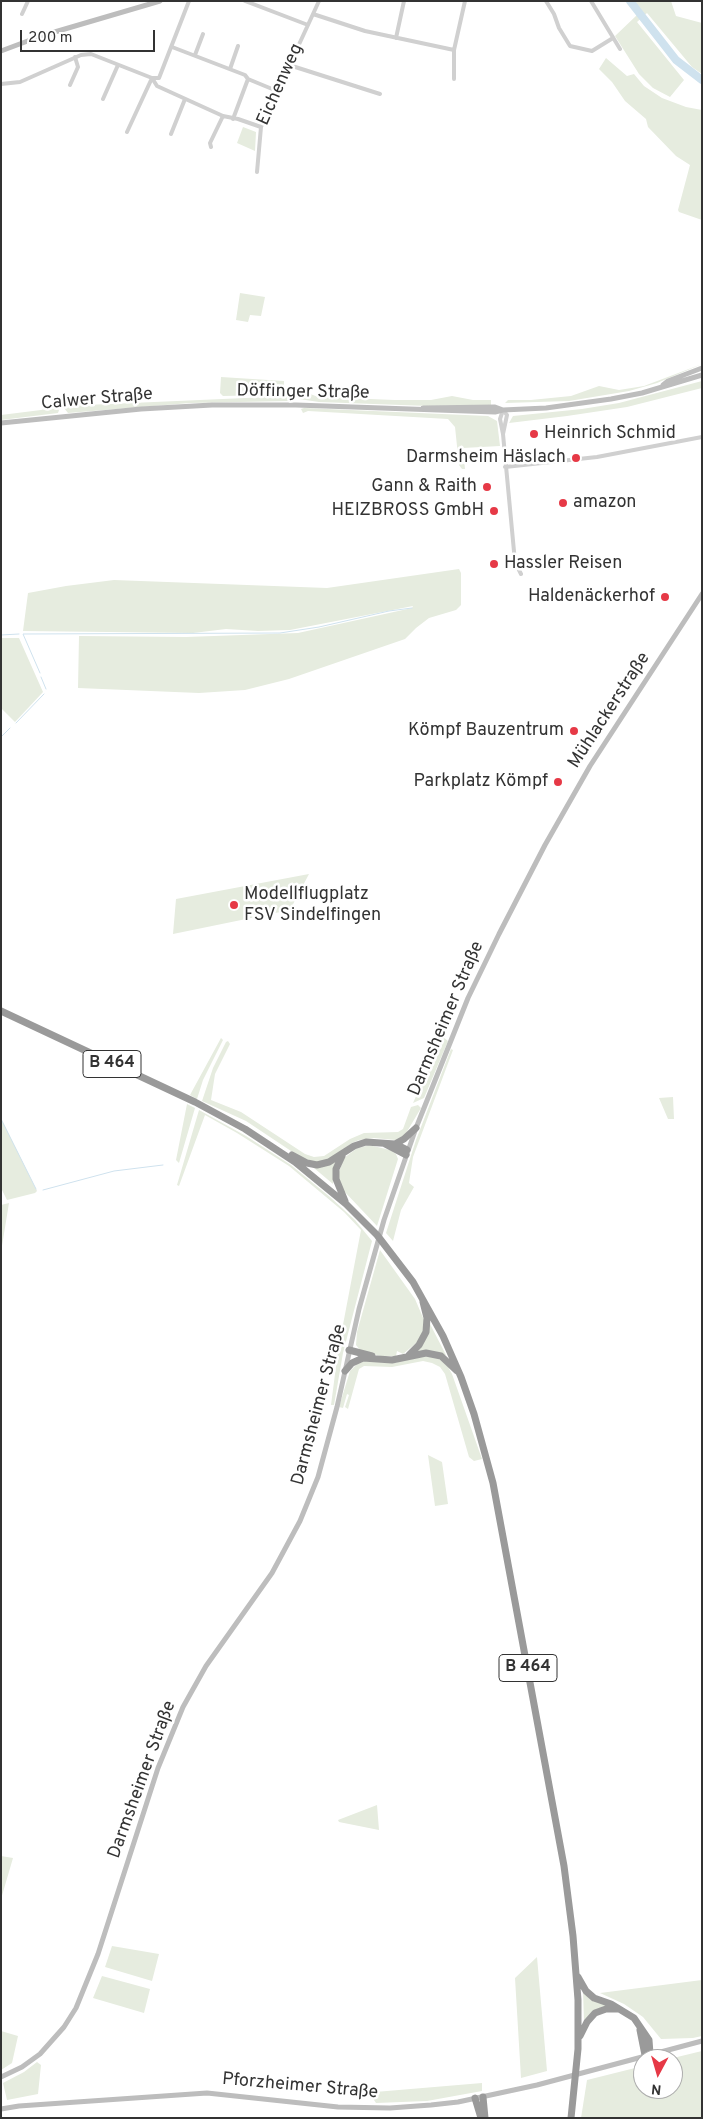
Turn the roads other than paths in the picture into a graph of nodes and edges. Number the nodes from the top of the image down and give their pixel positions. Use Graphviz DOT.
graph roads {
  1 [pos="28,1"];
  2 [pos="160,1"];
  3 [pos="189,1"];
  4 [pos="245,1"];
  5 [pos="319,1"];
  6 [pos="404,1"];
  7 [pos="465,1"];
  8 [pos="546,1"];
  9 [pos="591,1"];
  10 [pos="22,14"];
  11 [pos="313,14"];
  12 [pos="308,25"];
  13 [pos="203,34"];
  14 [pos="396,38"];
  15 [pos="613,38"];
  16 [pos="238,46"];
  17 [pos="172,47"];
  18 [pos="620,49"];
  19 [pos="454,50"];
  20 [pos="1,51"];
  21 [pos="195,55"];
  22 [pos="75,57"];
  23 [pos="118,64"];
  24 [pos="289,65"];
  25 [pos="230,69"];
  26 [pos="152,78"];
  27 [pos="248,79"];
  28 [pos="454,79"];
  29 [pos="1,84"];
  30 [pos="70,85"];
  31 [pos="277,91"];
  32 [pos="380,94"];
  33 [pos="103,99"];
  34 [pos="185,99"];
  35 [pos="223,116"];
  36 [pos="233,119"];
  37 [pos="261,127"];
  38 [pos="127,132"];
  39 [pos="171,134"];
  40 [pos="211,147"];
  41 [pos="257,172"];
  42 [pos="702,368"];
  43 [pos="702,375"];
  44 [pos="661,387"];
  45 [pos="195,406"];
  46 [pos="503,410"];
  47 [pos="1,423"];
  48 [pos="702,437"];
  49 [pos="505,466"];
  50 [pos="521,574"];
  51 [pos="702,594"];
  52 [pos="544,845"];
  53 [pos="1,1012"];
  54 [pos="416,1128"];
  55 [pos="385,1144"];
  56 [pos="395,1144"];
  57 [pos="282,1152"];
  58 [pos="344,1153"];
  59 [pos="407,1153"];
  60 [pos="346,1204"];
  61 [pos="422,1297"];
  62 [pos="348,1352"];
  63 [pos="409,1356"];
  64 [pos="362,1358"];
  65 [pos="374,1358"];
  66 [pos="345,1371"];
  67 [pos="462,1377"];
  68 [pos="577,1976"];
  69 [pos="621,2009"];
  70 [pos="578,2039"];
  71 [pos="702,2041"];
  72 [pos="651,2049"];
  73 [pos="669,2049"];
  74 [pos="633,2058"];
  75 [pos="8,2074"];
  76 [pos="1,2077"];
  77 [pos="1,2080"];
  78 [pos="483,2097"];
  79 [pos="475,2098"];
  80 [pos="1,2109"];
  81 [pos="571,2116"];
  82 [pos="483,2118"];
  1 -- 10 [label="street"];
  2 -- 20 [label="street"];
  3 -- 17 [label="street"];
  4 -- 12 [label="street"];
  5 -- 11 [label="street, Eichenweg"];
  6 -- 14 [label="street"];
  7 -- 19 [label="street"];
  8 -- 15 [label="street"];
  9 -- 15 [label="street"];
  11 -- 12 [label="street, Eichenweg"];
  11 -- 14 [label="street"];
  12 -- 24 [label="street, Eichenweg"];
  13 -- 21 [label="street"];
  14 -- 19 [label="street"];
  15 -- 18 [label="street"];
  16 -- 25 [label="street"];
  17 -- 21 [label="street"];
  17 -- 26 [label="street"];
  19 -- 28 [label="street"];
  21 -- 25 [label="street"];
  22 -- 23 [label="street"];
  22 -- 29 [label="street"];
  22 -- 30 [label="street"];
  23 -- 26 [label="street"];
  23 -- 33 [label="street"];
  24 -- 31 [label="street, Eichenweg"];
  24 -- 32 [label="street"];
  25 -- 27 [label="street"];
  26 -- 34 [label="street"];
  26 -- 38 [label="street"];
  27 -- 31 [label="street"];
  27 -- 36 [label="street"];
  31 -- 37 [label="street, Eichenweg"];
  34 -- 35 [label="street"];
  34 -- 39 [label="street"];
  35 -- 36 [label="street"];
  35 -- 40 [label="street"];
  36 -- 37 [label="street"];
  37 -- 41 [label="street, Eichenweg"];
  42 -- 44 [label="street, Döffinger Straße"];
  43 -- 44 [label="street, Döffinger Straße"];
  44 -- 46 [label="street, Döffinger Straße"];
  45 -- 46 [label="street, Döffinger Straße"];
  45 -- 47 [label="street, Calwer Straße"];
  46 -- 49 [label="street"];
  48 -- 49 [label="street"];
  49 -- 50 [label="street"];
  51 -- 52 [label="street, Mühlackerstraße"];
  52 -- 54 [label="street, Darmsheimer Straße"];
  53 -- 57 [label="highway, B 464"];
  54 -- 56 [label="highway"];
  54 -- 59 [label="street, Darmsheimer Straße"];
  55 -- 56 [label="highway"];
  55 -- 58 [label="highway"];
  55 -- 59 [label="highway"];
  56 -- 59 [label="highway"];
  57 -- 58 [label="highway"];
  57 -- 60 [label="highway, B 464"];
  58 -- 60 [label="highway"];
  59 -- 62 [label="street, Darmsheimer Straße"];
  60 -- 61 [label="highway, B 464"];
  61 -- 63 [label="highway"];
  61 -- 67 [label="highway, B 464"];
  62 -- 64 [label="highway"];
  62 -- 65 [label="highway"];
  62 -- 66 [label="street, Darmsheimer Straße"];
  63 -- 65 [label="highway"];
  63 -- 67 [label="highway"];
  64 -- 65 [label="highway"];
  64 -- 66 [label="highway"];
  66 -- 75 [label="street, Darmsheimer Straße"];
  67 -- 68 [label="highway, B 464"];
  68 -- 69 [label="highway"];
  68 -- 70 [label="highway, B 464"];
  69 -- 70 [label="highway"];
  69 -- 72 [label="highway"];
  70 -- 81 [label="highway, B 464"];
  71 -- 73 [label="street, Pforzheimer Straße"];
  74 -- 78 [label="street, Pforzheimer Straße"];
  75 -- 76 [label="street, Darmsheimer Straße"];
  75 -- 77 [label="street, Darmsheimer Straße"];
  78 -- 79 [label="street, Pforzheimer Straße"];
  78 -- 82 [label="highway"];
  79 -- 80 [label="street, Pforzheimer Straße"];
  79 -- 82 [label="highway"];
}
